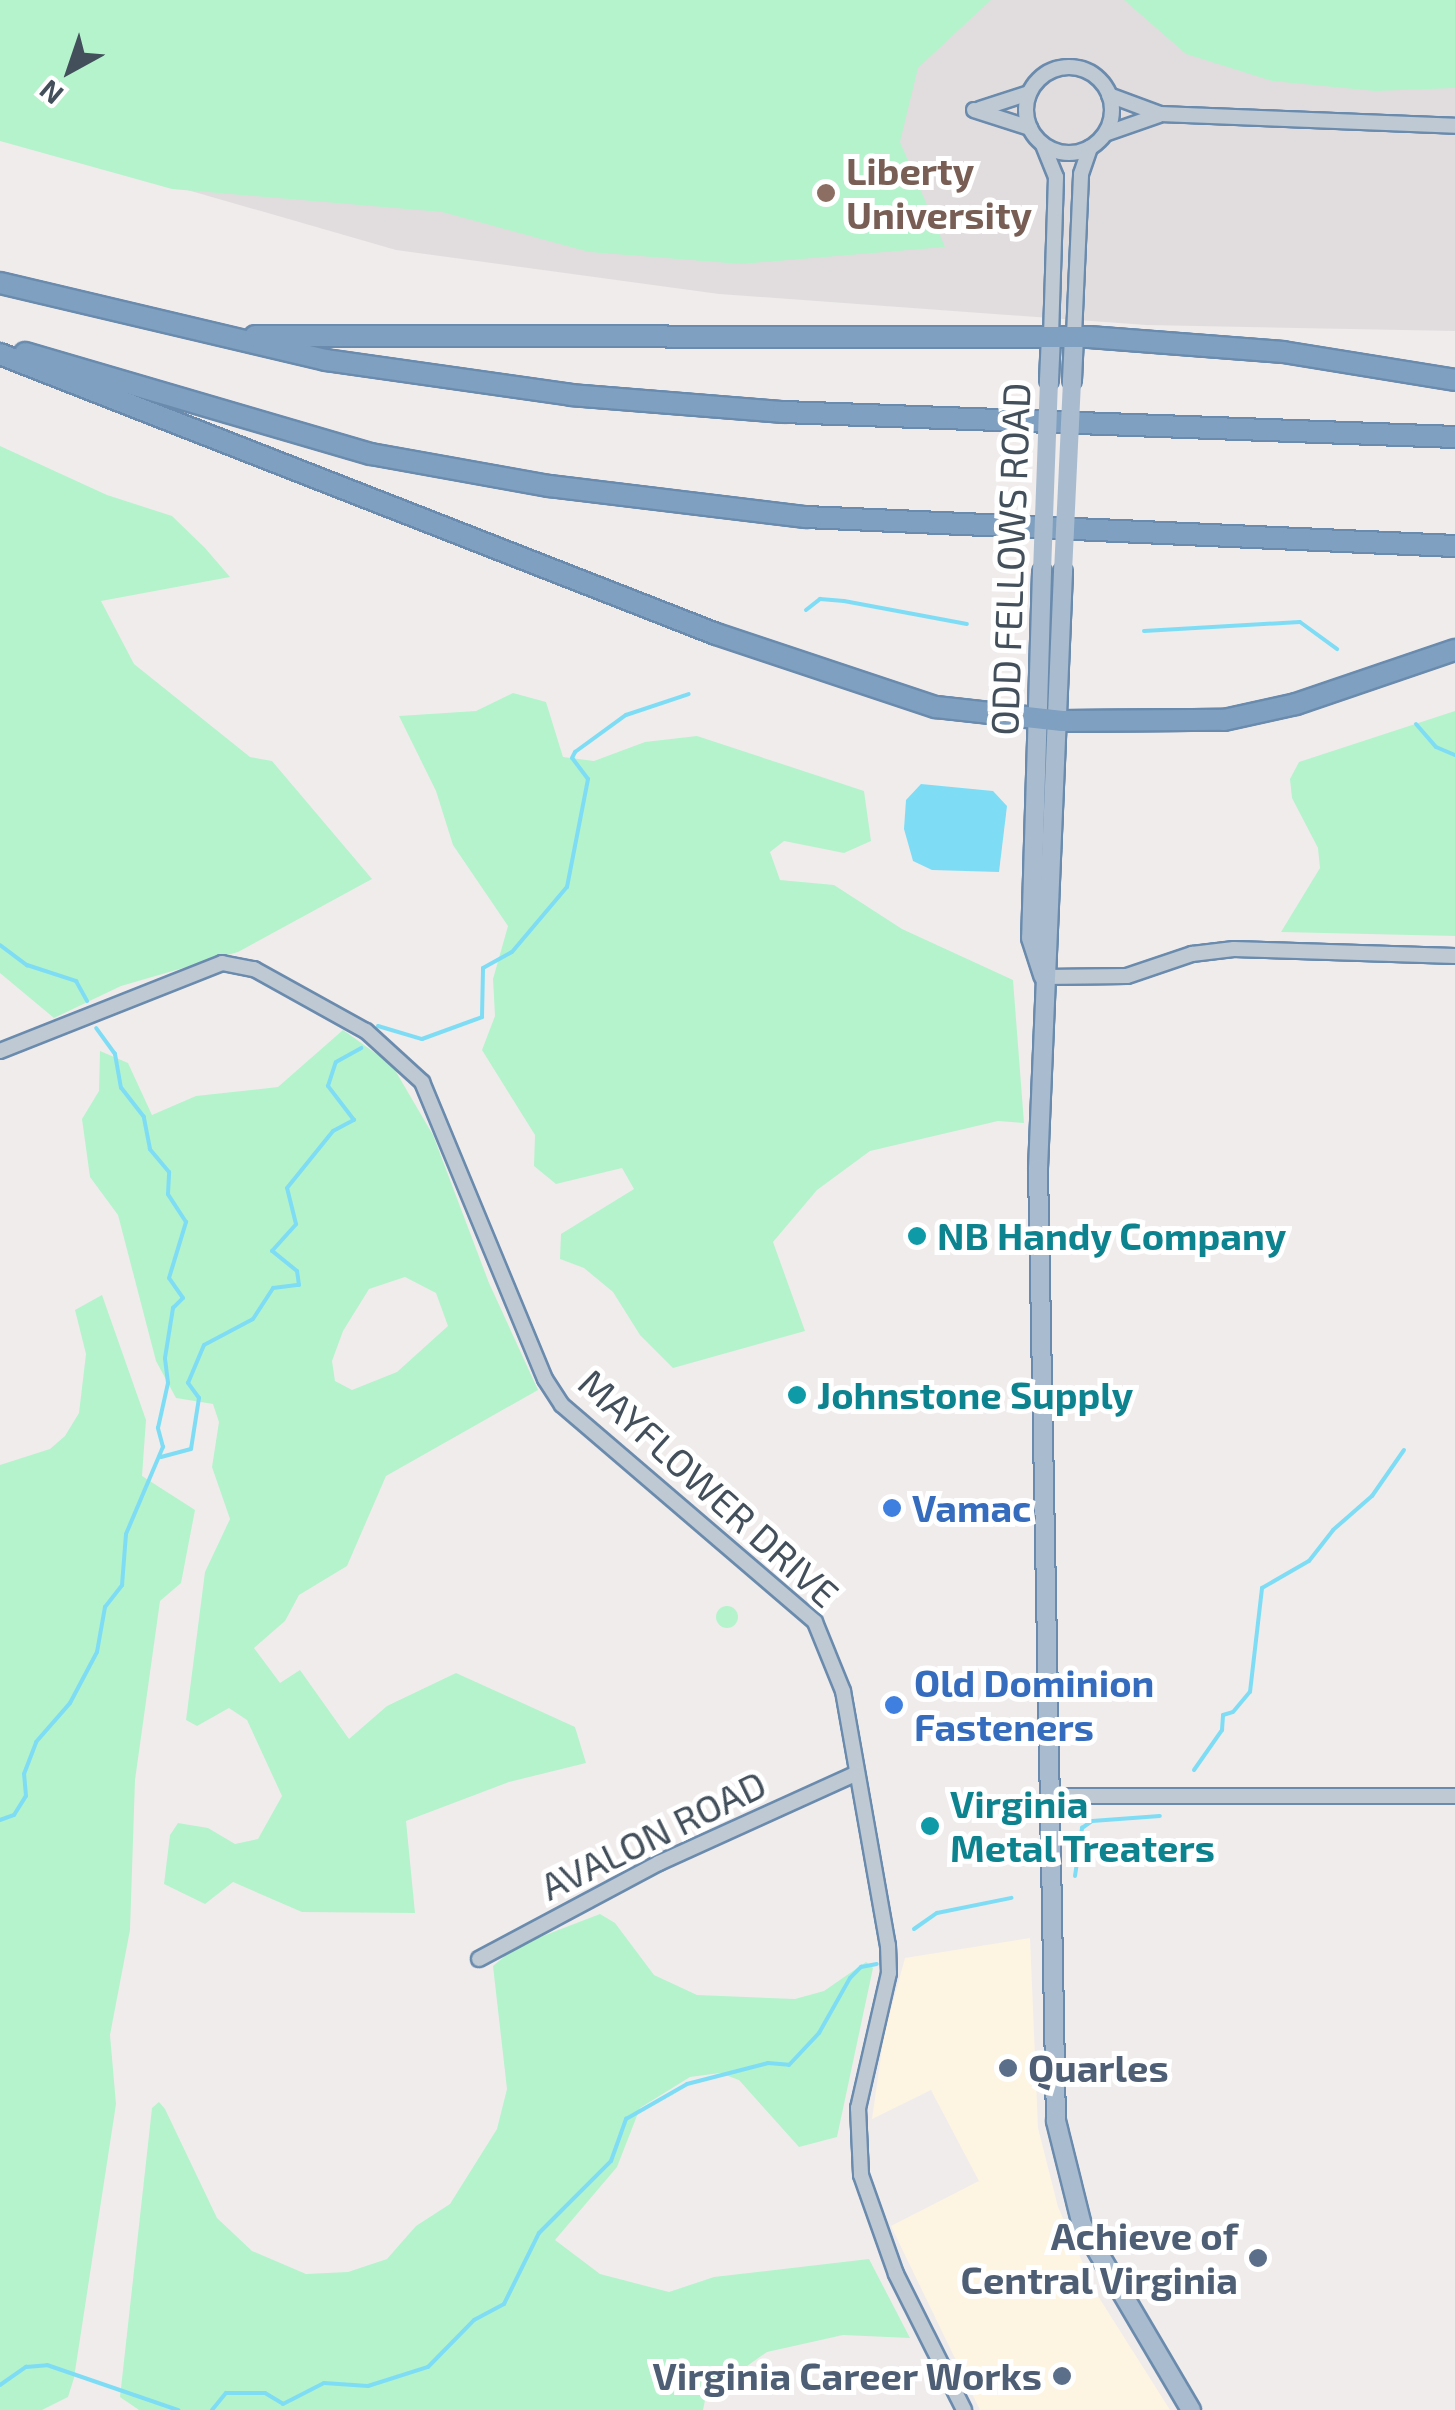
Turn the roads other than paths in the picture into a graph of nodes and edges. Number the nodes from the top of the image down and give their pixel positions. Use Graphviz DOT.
graph roads {
  1 [pos="1030,93"];
  2 [pos="1109,95"];
  3 [pos="1160,114"];
  4 [pos="1455,126"];
  5 [pos="1030,128"];
  6 [pos="1105,134"];
  7 [pos="1043,144"];
  8 [pos="1090,148"];
  9 [pos="0,283"];
  10 [pos="213,336"];
  11 [pos="1051,336"];
  12 [pos="1074,336"];
  13 [pos="0,344"];
  14 [pos="0,354"];
  15 [pos="1455,380"];
  16 [pos="1455,437"];
  17 [pos="1455,546"];
  18 [pos="1455,650"];
  19 [pos="1038,720"];
  20 [pos="1062,722"];
  21 [pos="1455,956"];
  22 [pos="1044,977"];
  23 [pos="0,1051"];
  24 [pos="858,1773"];
  25 [pos="1048,1796"];
  26 [pos="1455,1796"];
  27 [pos="479,1958"];
  28 [pos="964,2410"];
  29 [pos="1191,2410"];
  1 -- 2 [label="street"];
  1 -- 5 [label="street"];
  1 -- 5 [label="street"];
  2 -- 3 [label="street"];
  2 -- 6 [label="street"];
  3 -- 4 [label="street"];
  3 -- 6 [label="street"];
  5 -- 7 [label="street"];
  6 -- 8 [label="street"];
  7 -- 8 [label="street"];
  7 -- 11 [label="street, ODD FELLOWS ROAD"];
  8 -- 12 [label="street, ODD FELLOWS ROAD"];
  9 -- 10 [label="highway"];
  10 -- 11 [label="highway"];
  10 -- 16 [label="highway"];
  11 -- 12 [label="highway"];
  11 -- 19 [label="main road, ODD FELLOWS ROAD, bridge"];
  12 -- 15 [label="highway"];
  12 -- 20 [label="main road, ODD FELLOWS ROAD, bridge"];
  13 -- 17 [label="highway"];
  14 -- 19 [label="highway"];
  18 -- 20 [label="highway"];
  19 -- 20 [label="highway"];
  19 -- 22 [label="main road, ODD FELLOWS ROAD"];
  20 -- 22 [label="main road, ODD FELLOWS ROAD"];
  21 -- 22 [label="street"];
  22 -- 25 [label="main road, ODD FELLOWS ROAD"];
  23 -- 24 [label="street, MAYFLOWER DRIVE"];
  24 -- 27 [label="street, AVALON ROAD"];
  24 -- 28 [label="street, MAYFLOWER DRIVE"];
  25 -- 26 [label="street"];
  25 -- 29 [label="main road, ODD FELLOWS ROAD"];
}
